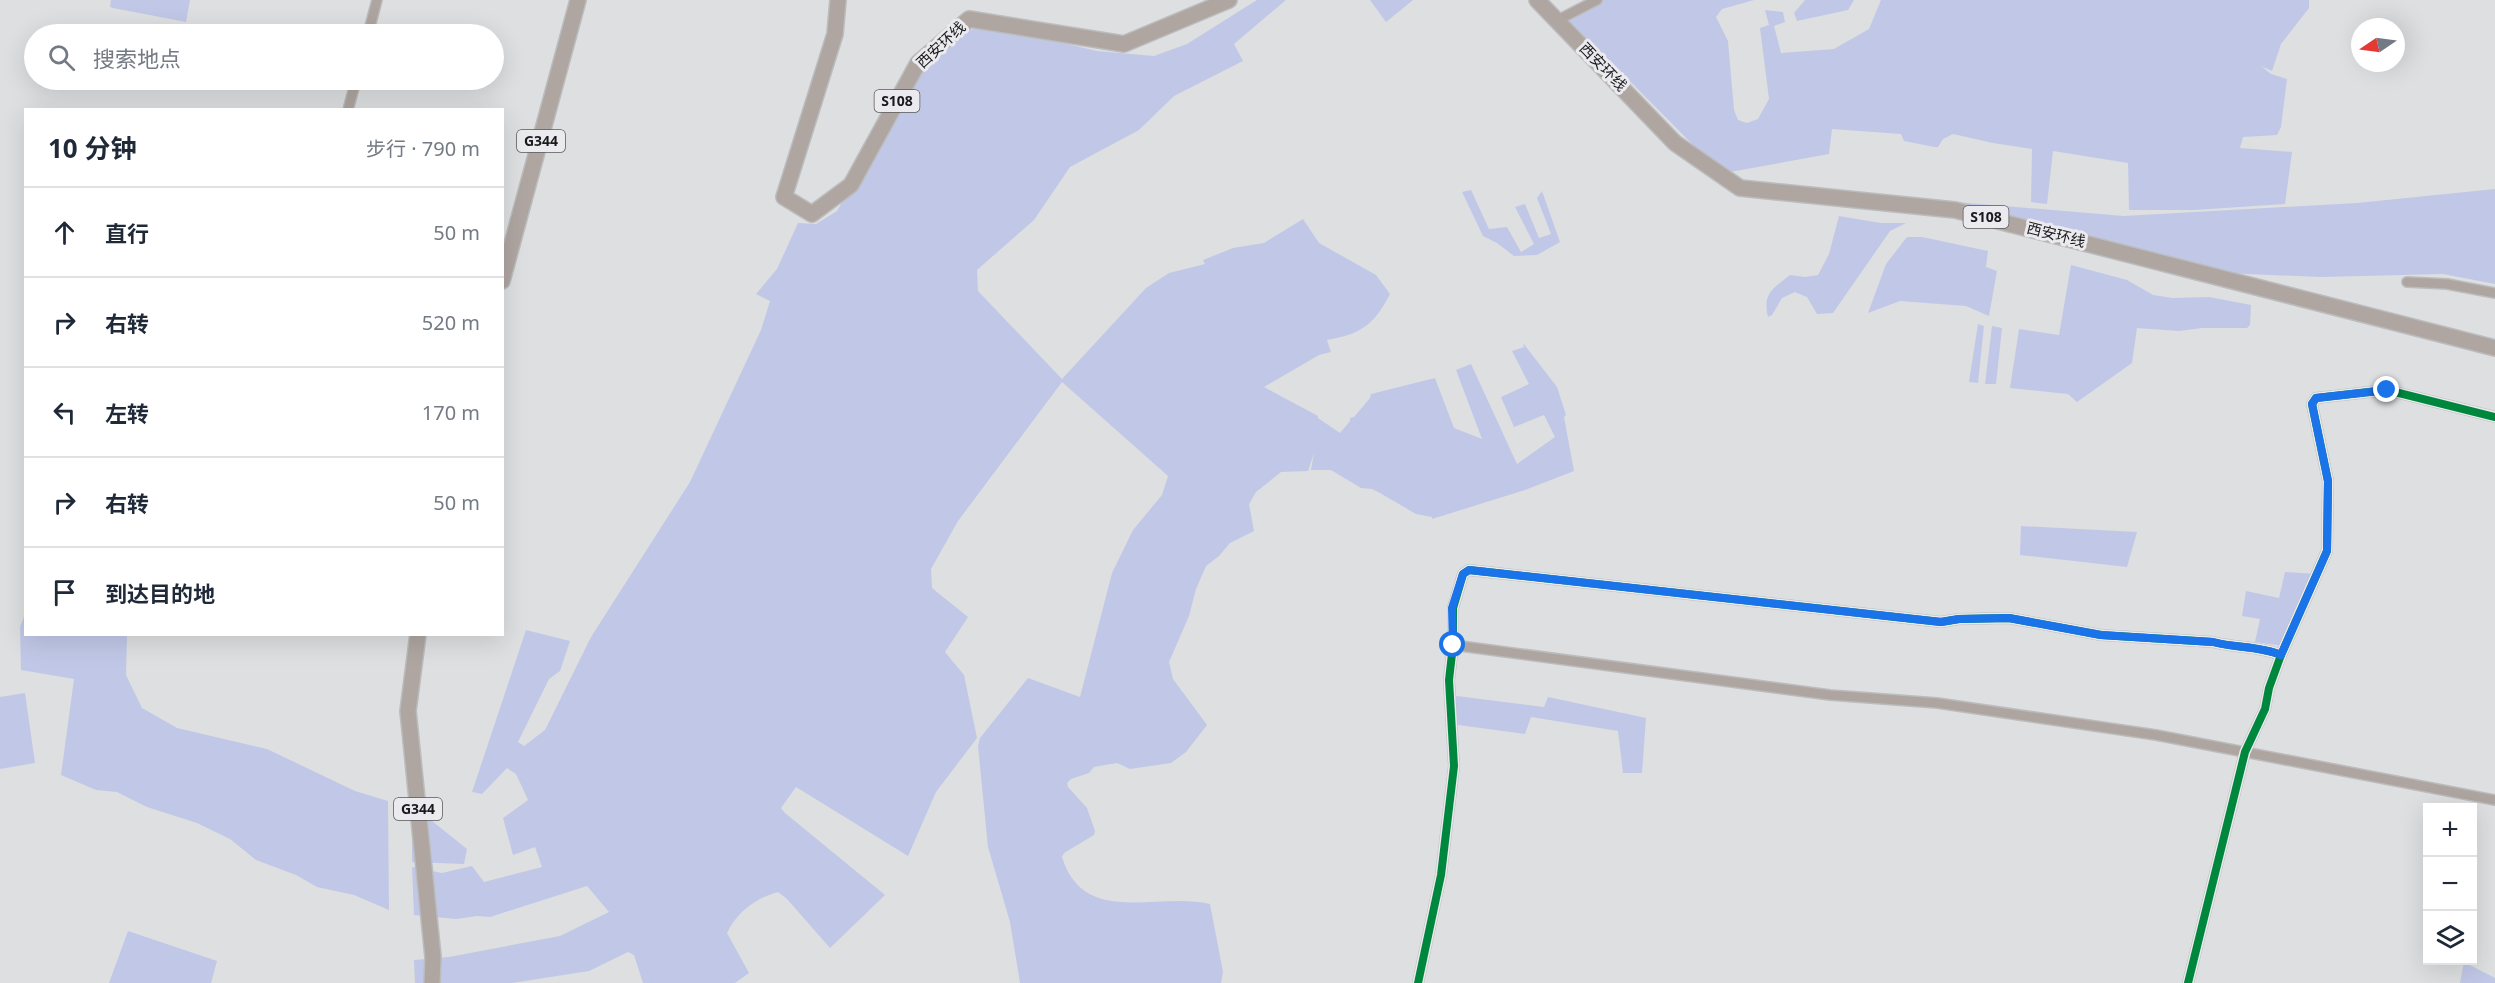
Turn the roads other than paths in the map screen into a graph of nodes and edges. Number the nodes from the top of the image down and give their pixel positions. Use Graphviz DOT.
graph roads {
  1 [pos="377,0"];
  2 [pos="578,0"];
  3 [pos="838,0"];
  4 [pos="1229,0"];
  5 [pos="1537,0"];
  6 [pos="1597,0"];
  7 [pos="1558,20"];
  8 [pos="371,24"];
  9 [pos="353,90"];
  10 [pos="349,108"];
  11 [pos="504,274"];
  12 [pos="2408,282"];
  13 [pos="2495,292"];
  14 [pos="2495,348"];
  15 [pos="2495,417"];
  16 [pos="418,636"];
  17 [pos="1453,645"];
  18 [pos="2281,655"];
  19 [pos="2246,752"];
  20 [pos="2495,800"];
  21 [pos="432,983"];
  22 [pos="1419,983"];
  23 [pos="2188,983"];
  1 -- 8 [label="street"];
  2 -- 11 [label="main road, G344"];
  3 -- 4 [label="main road, 西安环线 / S108"];
  5 -- 7 [label="main road, 西安环线 / S108"];
  6 -- 7 [label="street"];
  7 -- 14 [label="main road, 西安环线 / S108"];
  9 -- 10 [label="street"];
  12 -- 13 [label="street"];
  15 -- 18 [label="street"];
  16 -- 21 [label="main road, G344"];
  17 -- 18 [label="street"];
  17 -- 19 [label="street"];
  17 -- 22 [label="street"];
  18 -- 19 [label="street"];
  19 -- 20 [label="street"];
  19 -- 23 [label="street"];
}
